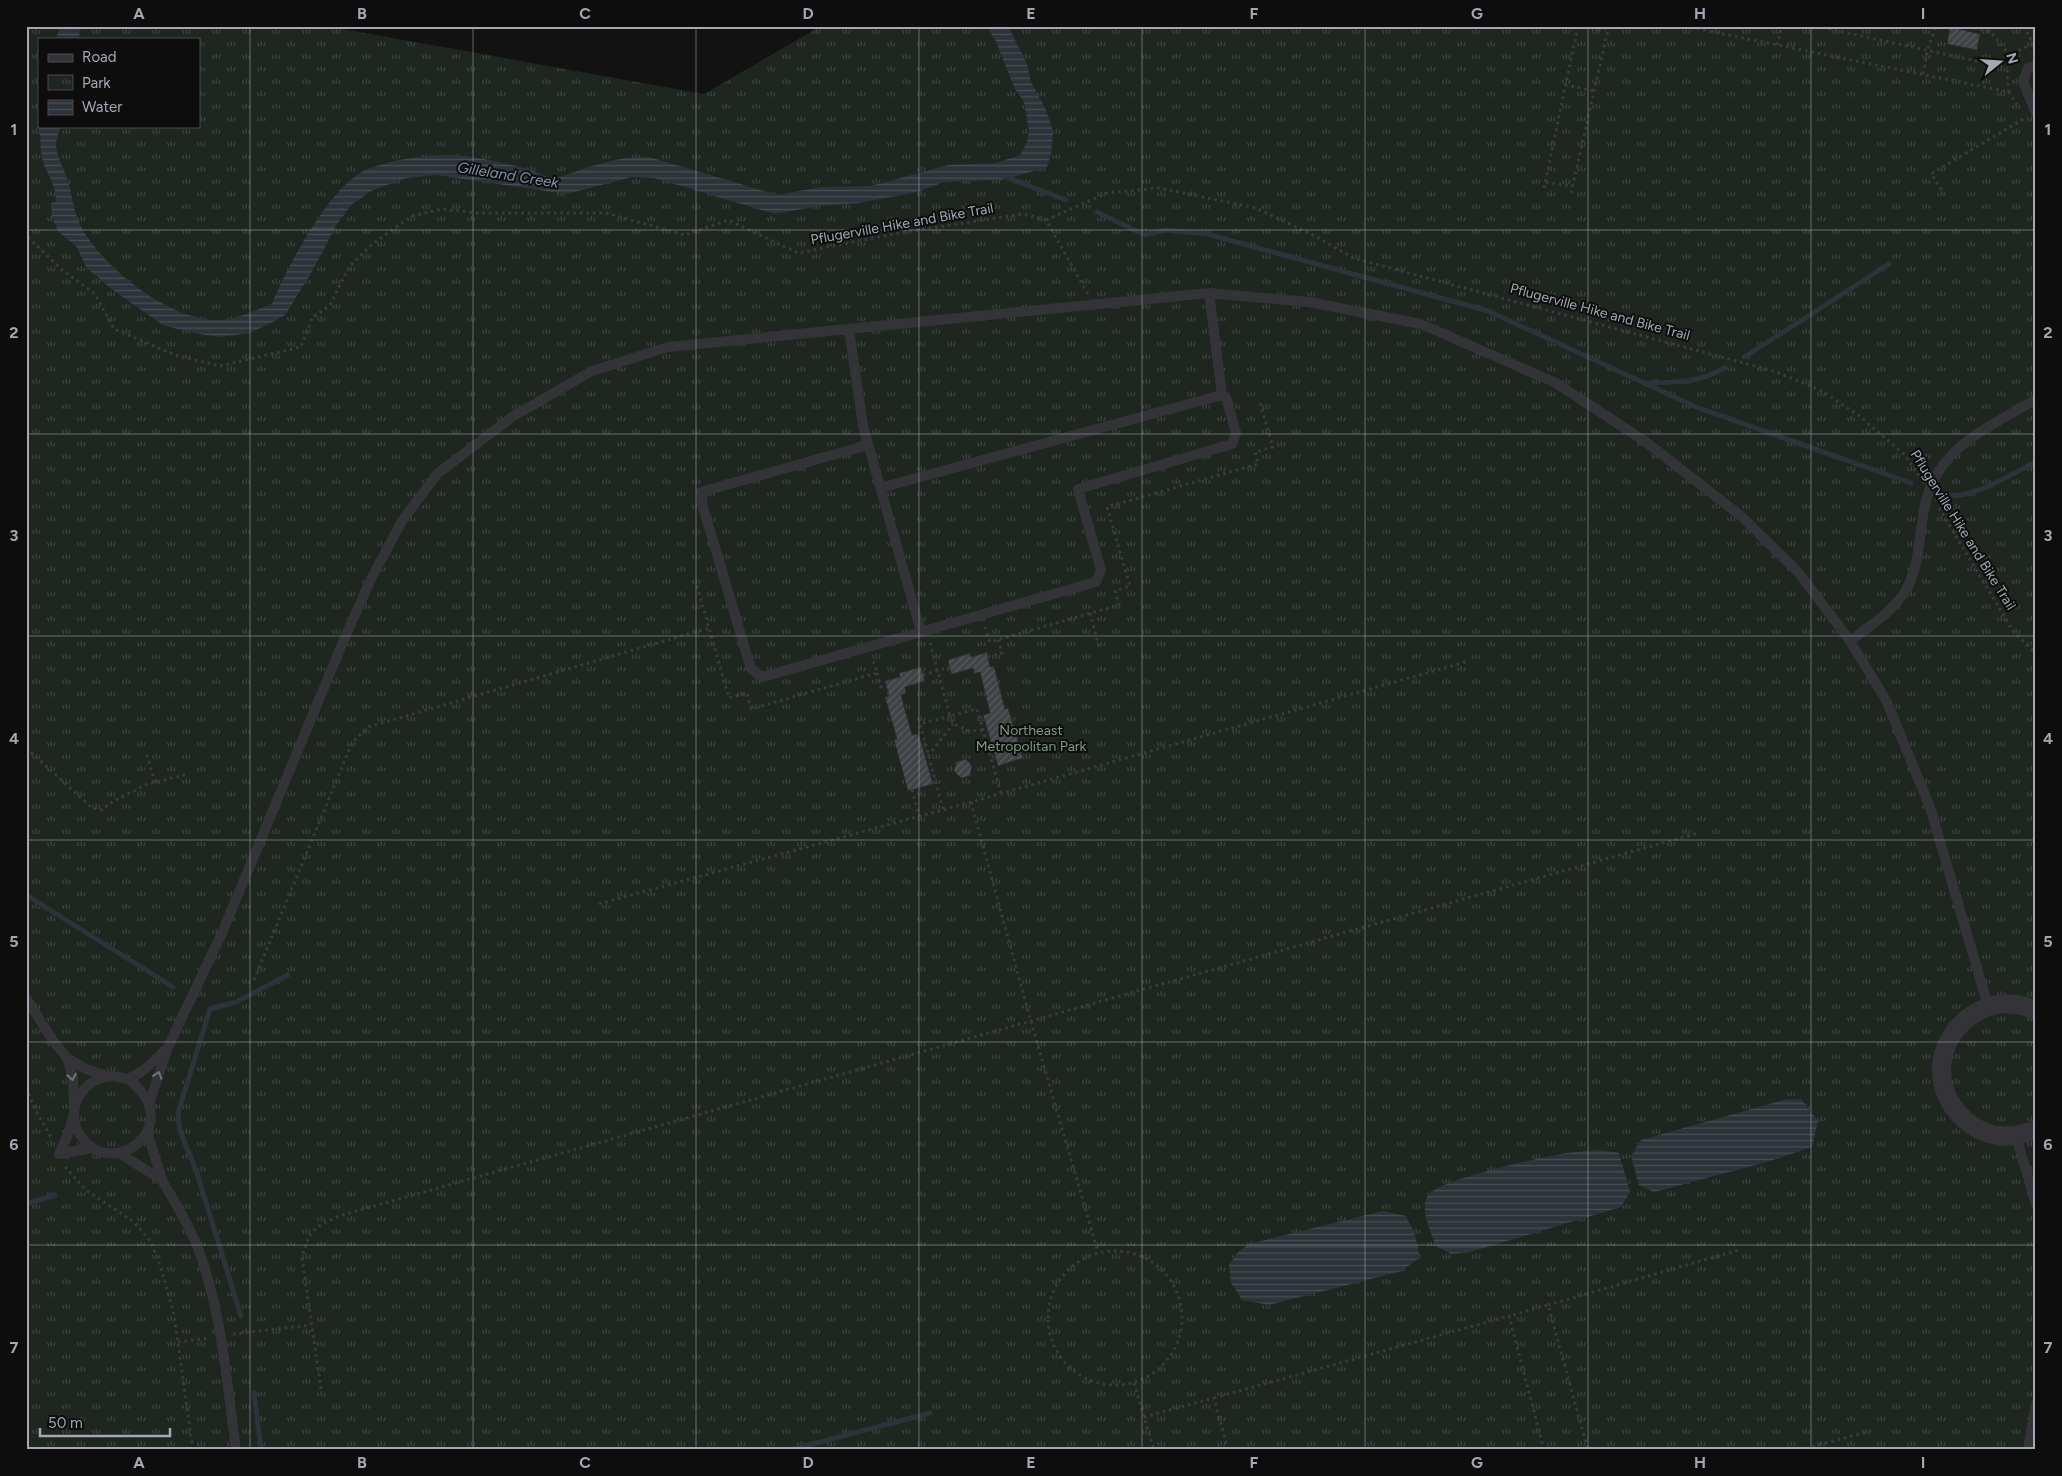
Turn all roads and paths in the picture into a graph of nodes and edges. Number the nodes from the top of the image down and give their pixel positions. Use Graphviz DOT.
graph roads {
  1 [pos="1578,26"];
  2 [pos="1585,26"];
  3 [pos="1618,26"];
  4 [pos="1782,26"];
  5 [pos="1816,26"];
  6 [pos="1936,26"];
  7 [pos="1968,26"];
  8 [pos="2024,26"];
  9 [pos="1688,27"];
  10 [pos="1608,30"];
  11 [pos="1777,45"];
  12 [pos="2034,45"];
  13 [pos="1928,49"];
  14 [pos="2011,57"];
  15 [pos="2036,66"];
  16 [pos="2008,68"];
  17 [pos="1923,74"];
  18 [pos="1565,85"];
  19 [pos="1594,91"];
  20 [pos="2036,113"];
  21 [pos="1546,182"];
  22 [pos="1572,186"];
  23 [pos="1544,188"];
  24 [pos="1571,193"];
  25 [pos="1945,195"];
  26 [pos="1046,220"];
  27 [pos="26,231"];
  28 [pos="1209,293"];
  29 [pos="1092,304"];
  30 [pos="849,329"];
  31 [pos="1222,395"];
  32 [pos="2036,399"];
  33 [pos="1259,400"];
  34 [pos="868,445"];
  35 [pos="880,488"];
  36 [pos="1928,490"];
  37 [pos="1090,613"];
  38 [pos="709,628"];
  39 [pos="976,629"];
  40 [pos="921,632"];
  41 [pos="998,639"];
  42 [pos="939,640"];
  43 [pos="1850,641"];
  44 [pos="1099,647"];
  45 [pos="2036,654"];
  46 [pos="988,657"];
  47 [pos="1469,660"];
  48 [pos="950,667"];
  49 [pos="938,670"];
  50 [pos="877,673"];
  51 [pos="923,675"];
  52 [pos="886,685"];
  53 [pos="950,716"];
  54 [pos="953,724"];
  55 [pos="983,730"];
  56 [pos="26,748"];
  57 [pos="147,755"];
  58 [pos="928,756"];
  59 [pos="188,774"];
  60 [pos="155,782"];
  61 [pos="912,790"];
  62 [pos="1001,793"];
  63 [pos="971,802"];
  64 [pos="943,809"];
  65 [pos="919,816"];
  66 [pos="1698,833"];
  67 [pos="600,904"];
  68 [pos="254,980"];
  69 [pos="26,998"];
  70 [pos="1988,1006"];
  71 [pos="2036,1011"];
  72 [pos="1030,1022"];
  73 [pos="168,1047"];
  74 [pos="67,1058"];
  75 [pos="107,1076"];
  76 [pos="128,1079"];
  77 [pos="26,1088"];
  78 [pos="149,1104"];
  79 [pos="74,1110"];
  80 [pos="2036,1130"];
  81 [pos="147,1131"];
  82 [pos="2016,1136"];
  83 [pos="54,1143"];
  84 [pos="92,1148"];
  85 [pos="119,1153"];
  86 [pos="65,1167"];
  87 [pos="162,1180"];
  88 [pos="2036,1204"];
  89 [pos="1739,1250"];
  90 [pos="1098,1252"];
  91 [pos="1548,1305"];
  92 [pos="1509,1316"];
  93 [pos="312,1325"];
  94 [pos="232,1334"];
  95 [pos="210,1337"];
  96 [pos="178,1342"];
  97 [pos="1134,1383"];
  98 [pos="320,1389"];
  99 [pos="1214,1398"];
  100 [pos="2036,1404"];
  101 [pos="1144,1418"];
  102 [pos="1874,1430"];
  103 [pos="193,1450"];
  104 [pos="236,1450"];
  105 [pos="1154,1450"];
  106 [pos="1228,1450"];
  107 [pos="1544,1450"];
  108 [pos="1588,1450"];
  109 [pos="1800,1450"];
  110 [pos="2028,1450"];
  1 -- 18 [label="path"];
  2 -- 10 [label="path"];
  3 -- 10 [label="path"];
  4 -- 11 [label="path"];
  5 -- 13 [label="path"];
  6 -- 13 [label="path"];
  7 -- 14 [label="path"];
  8 -- 12 [label="path"];
  9 -- 11 [label="path"];
  10 -- 19 [label="path"];
  11 -- 17 [label="path"];
  13 -- 16 [label="path"];
  13 -- 17 [label="path"];
  15 -- 20 [label="lane"];
  17 -- 25 [label="path"];
  18 -- 19 [label="path"];
  18 -- 21 [label="path"];
  19 -- 22 [label="path"];
  21 -- 22 [label="path"];
  21 -- 23 [label="path"];
  22 -- 24 [label="path"];
  26 -- 27 [label="path, Pflugerville Hike and Bike Trail"];
  26 -- 29 [label="path"];
  26 -- 36 [label="path, Pflugerville Hike and Bike Trail"];
  28 -- 29 [label="lane"];
  28 -- 31 [label="lane"];
  28 -- 43 [label="lane"];
  29 -- 30 [label="lane"];
  30 -- 34 [label="lane"];
  30 -- 73 [label="lane"];
  31 -- 35 [label="lane"];
  31 -- 40 [label="lane"];
  32 -- 36 [label="lane"];
  33 -- 37 [label="path"];
  34 -- 35 [label="lane"];
  34 -- 40 [label="lane"];
  35 -- 40 [label="lane"];
  36 -- 43 [label="lane"];
  36 -- 45 [label="path, Pflugerville Hike and Bike Trail"];
  37 -- 41 [label="path"];
  37 -- 44 [label="path"];
  38 -- 68 [label="path"];
  39 -- 41 [label="path"];
  41 -- 46 [label="path"];
  42 -- 49 [label="path"];
  43 -- 70 [label="lane"];
  47 -- 62 [label="path"];
  48 -- 49 [label="path"];
  49 -- 51 [label="path"];
  49 -- 53 [label="path"];
  50 -- 52 [label="path"];
  53 -- 54 [label="path"];
  53 -- 55 [label="path"];
  53 -- 58 [label="path"];
  54 -- 55 [label="path"];
  54 -- 58 [label="path"];
  55 -- 62 [label="path"];
  56 -- 60 [label="path"];
  57 -- 60 [label="path"];
  58 -- 64 [label="path"];
  59 -- 60 [label="path"];
  61 -- 65 [label="path"];
  62 -- 63 [label="path"];
  63 -- 64 [label="path"];
  63 -- 72 [label="path"];
  64 -- 65 [label="path"];
  65 -- 67 [label="path"];
  66 -- 72 [label="path"];
  69 -- 74 [label="lane"];
  70 -- 71 [label="street"];
  70 -- 82 [label="street"];
  72 -- 90 [label="path"];
  72 -- 93 [label="path"];
  73 -- 76 [label="lane"];
  78 -- 73 [label="lane, one-way"];
  74 -- 75 [label="lane"];
  74 -- 79 [label="lane, one-way"];
  75 -- 76 [label="lane"];
  75 -- 79 [label="lane"];
  76 -- 78 [label="lane"];
  77 -- 83 [label="path"];
  78 -- 81 [label="lane"];
  79 -- 84 [label="lane"];
  79 -- 84 [label="lane"];
  80 -- 82 [label="street"];
  81 -- 85 [label="lane"];
  81 -- 87 [label="lane"];
  82 -- 88 [label="lane"];
  84 -- 85 [label="lane"];
  85 -- 87 [label="lane"];
  86 -- 96 [label="path"];
  87 -- 104 [label="lane"];
  89 -- 91 [label="path"];
  90 -- 97 [label="path"];
  90 -- 97 [label="path"];
  91 -- 92 [label="path"];
  91 -- 108 [label="path"];
  92 -- 99 [label="path"];
  92 -- 107 [label="path"];
  93 -- 94 [label="path"];
  93 -- 98 [label="path"];
  95 -- 96 [label="path"];
  96 -- 103 [label="path"];
  97 -- 101 [label="path"];
  99 -- 101 [label="path"];
  99 -- 106 [label="path"];
  100 -- 110 [label="lane"];
  101 -- 105 [label="path"];
  102 -- 109 [label="path"];
}
